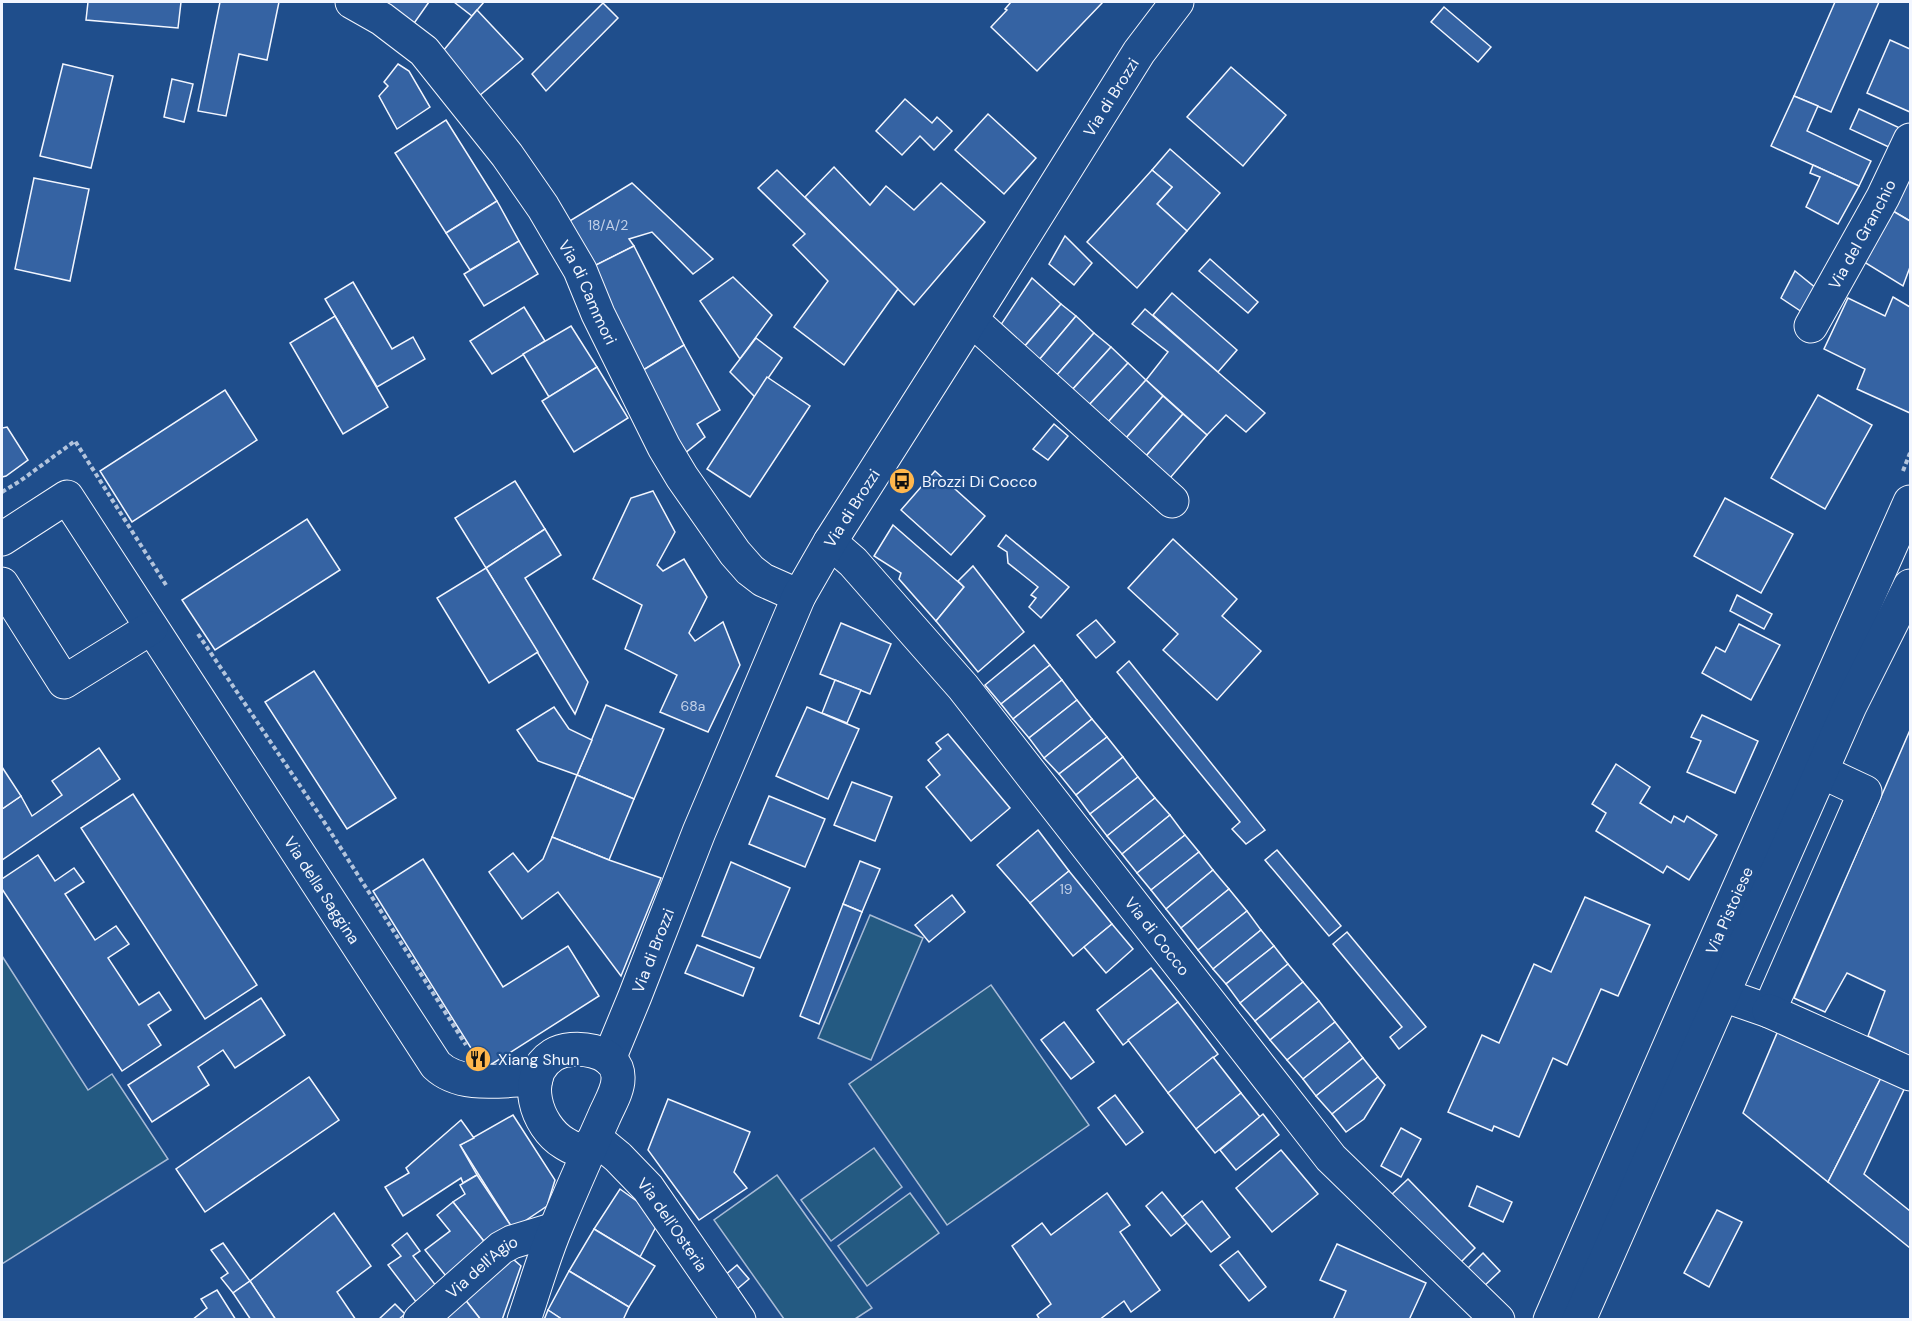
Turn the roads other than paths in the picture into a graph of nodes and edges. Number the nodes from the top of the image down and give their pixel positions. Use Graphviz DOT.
graph roads {
  1 [pos="352,2"];
  2 [pos="1176,2"];
  3 [pos="1911,140"];
  4 [pos="972,320"];
  5 [pos="1811,326"];
  6 [pos="1172,501"];
  7 [pos="1911,502"];
  8 [pos="2,539"];
  9 [pos="830,542"];
  10 [pos="2,584"];
  11 [pos="1911,586"];
  12 [pos="799,596"];
  13 [pos="151,628"];
  14 [pos="1820,771"];
  15 [pos="1723,995"];
  16 [pos="1769,1011"];
  17 [pos="609,1059"];
  18 [pos="1911,1074"];
  19 [pos="536,1079"];
  20 [pos="595,1138"];
  21 [pos="555,1229"];
  22 [pos="420,1320"];
  23 [pos="524,1320"];
  24 [pos="739,1320"];
  25 [pos="1498,1320"];
  26 [pos="1550,1320"];
  27 [pos="1579,1320"];
  1 -- 12 [label="street, Via di Cammori"];
  2 -- 4 [label="street, Via di Brozzi"];
  3 -- 5 [label="street, Via del Granchio"];
  4 -- 6 [label="street"];
  4 -- 9 [label="street, Via di Brozzi"];
  7 -- 26 [label="street, Via Pistoiese"];
  8 -- 13 [label="street, Via della Saggina"];
  9 -- 12 [label="street, Via di Brozzi"];
  9 -- 25 [label="street, Via di Cocco"];
  10 -- 13 [label="street"];
  11 -- 14 [label="street, Via Pistoiese"];
  12 -- 17 [label="street, Via di Brozzi"];
  13 -- 19 [label="street, Via della Saggina"];
  14 -- 15 [label="street, Via Pistoiese"];
  14 -- 16 [label="street"];
  15 -- 16 [label="street"];
  15 -- 27 [label="street, Via Pistoiese"];
  16 -- 18 [label="street"];
  17 -- 19 [label="street"];
  17 -- 20 [label="street"];
  19 -- 20 [label="street"];
  20 -- 21 [label="street"];
  20 -- 24 [label="street, Via dell'Osteria"];
  21 -- 22 [label="street, Via dell'Agio"];
  21 -- 23 [label="street"];
}
